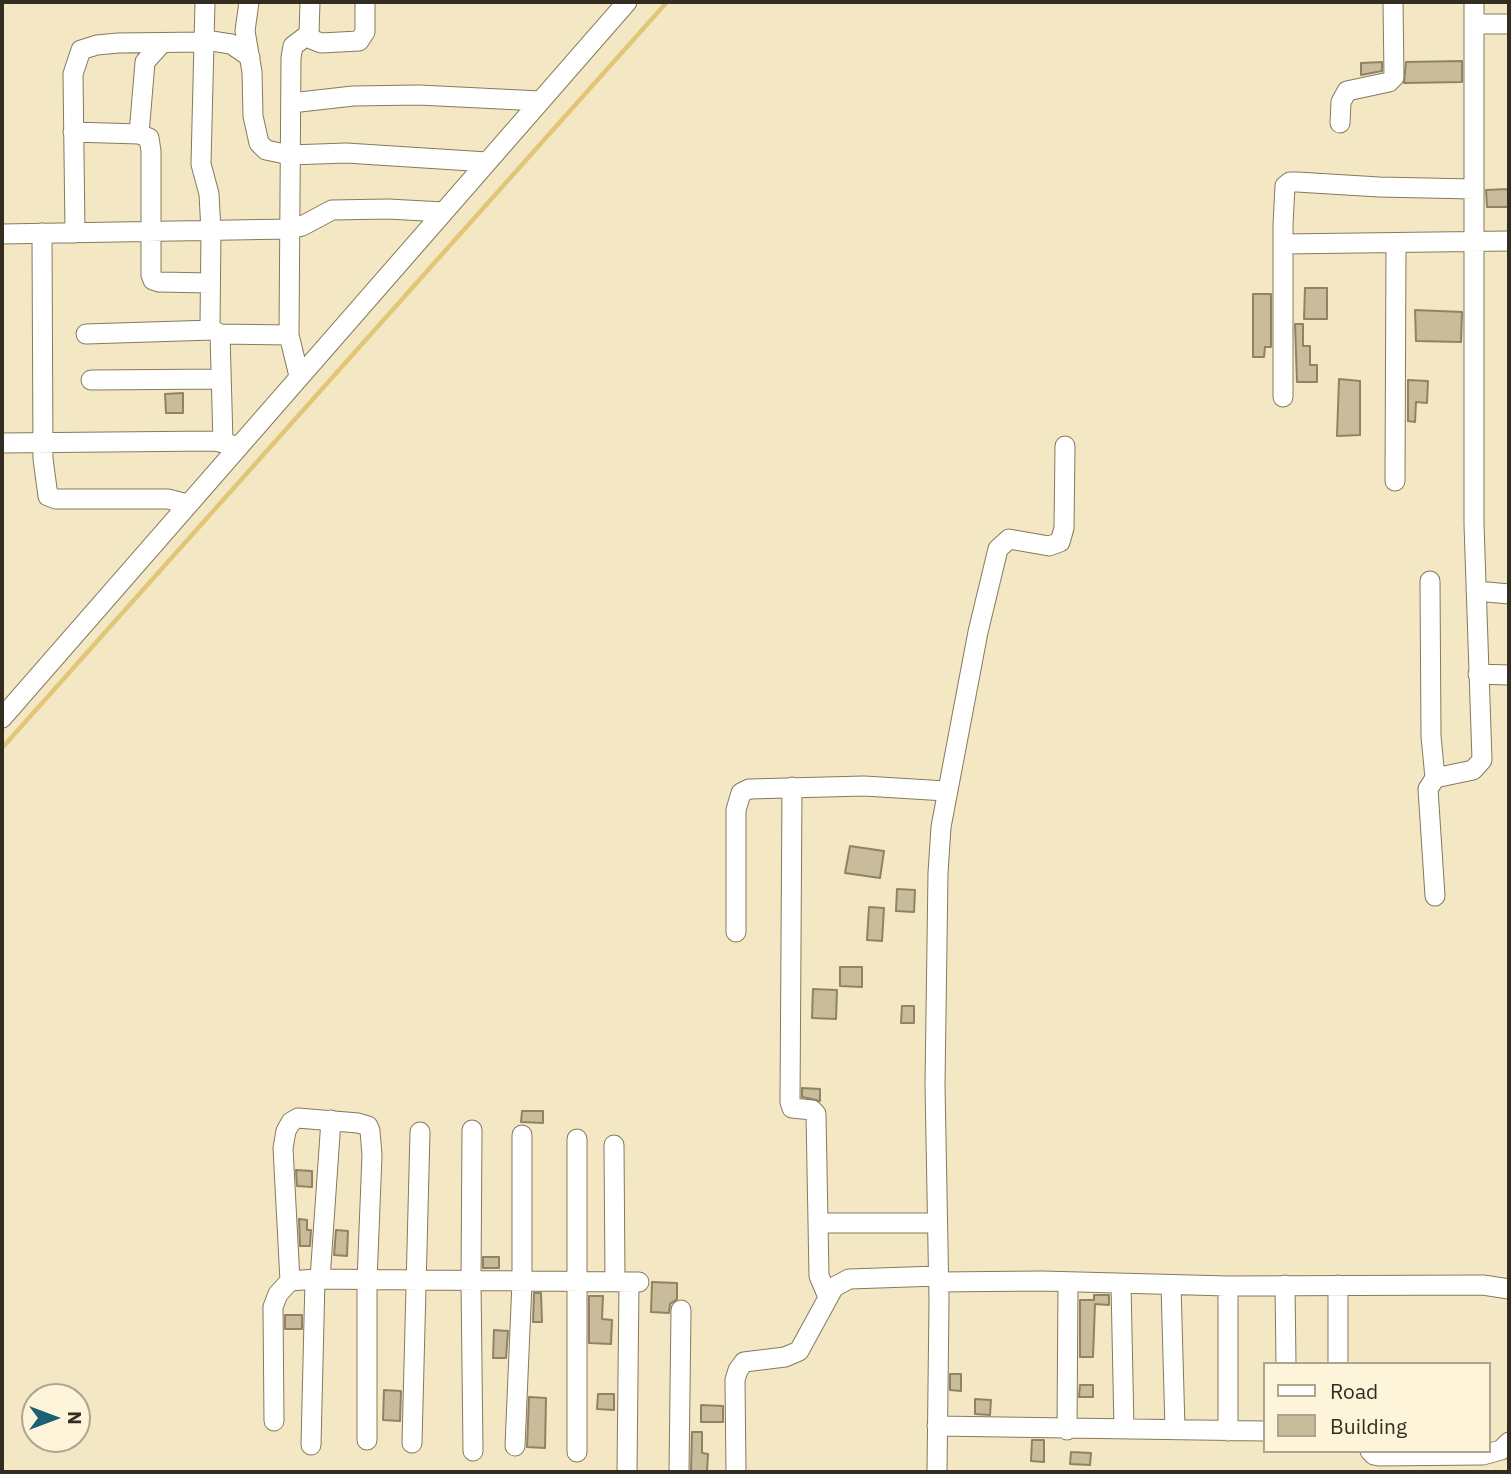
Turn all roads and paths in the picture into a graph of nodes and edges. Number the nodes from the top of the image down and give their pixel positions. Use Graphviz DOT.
graph roads {
  1 [pos="205,2"];
  2 [pos="249,2"];
  3 [pos="310,2"];
  4 [pos="365,2"];
  5 [pos="627,2"];
  6 [pos="1393,2"];
  7 [pos="1474,2"];
  8 [pos="1474,24"];
  9 [pos="1509,24"];
  10 [pos="306,37"];
  11 [pos="204,41"];
  12 [pos="162,43"];
  13 [pos="250,57"];
  14 [pos="540,101"];
  15 [pos="291,103"];
  16 [pos="1340,123"];
  17 [pos="74,132"];
  18 [pos="139,134"];
  19 [pos="290,155"];
  20 [pos="487,162"];
  21 [pos="1473,189"];
  22 [pos="443,212"];
  23 [pos="289,229"];
  24 [pos="211,230"];
  25 [pos="150,232"];
  26 [pos="42,233"];
  27 [pos="75,233"];
  28 [pos="2,234"];
  29 [pos="1509,241"];
  30 [pos="1474,242"];
  31 [pos="1283,244"];
  32 [pos="1396,244"];
  33 [pos="210,283"];
  34 [pos="217,332"];
  35 [pos="86,334"];
  36 [pos="289,335"];
  37 [pos="299,376"];
  38 [pos="222,379"];
  39 [pos="91,380"];
  40 [pos="1283,397"];
  41 [pos="2,443"];
  42 [pos="43,443"];
  43 [pos="231,444"];
  44 [pos="1065,446"];
  45 [pos="1395,481"];
  46 [pos="187,504"];
  47 [pos="1430,581"];
  48 [pos="1476,591"];
  49 [pos="1509,594"];
  50 [pos="1478,674"];
  51 [pos="1509,675"];
  52 [pos="2,718"];
  53 [pos="1435,778"];
  54 [pos="792,788"];
  55 [pos="946,791"];
  56 [pos="1435,896"];
  57 [pos="736,932"];
  58 [pos="331,1120"];
  59 [pos="472,1130"];
  60 [pos="420,1132"];
  61 [pos="522,1135"];
  62 [pos="578,1139"];
  63 [pos="614,1145"];
  64 [pos="819,1223"];
  65 [pos="937,1223"];
  66 [pos="318,1279"];
  67 [pos="938,1279"];
  68 [pos="415,1280"];
  69 [pos="290,1281"];
  70 [pos="367,1281"];
  71 [pos="471,1282"];
  72 [pos="522,1282"];
  73 [pos="576,1282"];
  74 [pos="627,1282"];
  75 [pos="1068,1282"];
  76 [pos="1121,1284"];
  77 [pos="1171,1285"];
  78 [pos="1285,1285"];
  79 [pos="1338,1285"];
  80 [pos="1228,1286"];
  81 [pos="1509,1289"];
  82 [pos="828,1297"];
  83 [pos="681,1310"];
  84 [pos="1286,1362"];
  85 [pos="1338,1362"];
  86 [pos="274,1421"];
  87 [pos="937,1426"];
  88 [pos="1124,1429"];
  89 [pos="1175,1429"];
  90 [pos="1067,1430"];
  91 [pos="1228,1431"];
  92 [pos="1262,1431"];
  93 [pos="367,1440"];
  94 [pos="1509,1442"];
  95 [pos="412,1443"];
  96 [pos="310,1445"];
  97 [pos="515,1446"];
  98 [pos="473,1451"];
  99 [pos="577,1452"];
  100 [pos="1372,1453"];
  101 [pos="1490,1453"];
  102 [pos="1490,1453"];
  103 [pos="627,1472"];
  104 [pos="679,1472"];
  105 [pos="736,1472"];
  106 [pos="937,1472"];
  1 -- 11 [label="street"];
  2 -- 13 [label="street"];
  3 -- 10 [label="street"];
  4 -- 10 [label="street"];
  5 -- 14 [label="street"];
  6 -- 16 [label="street"];
  7 -- 8 [label="street"];
  8 -- 9 [label="street"];
  8 -- 21 [label="street"];
  10 -- 15 [label="street"];
  11 -- 12 [label="street"];
  11 -- 13 [label="street"];
  11 -- 24 [label="street"];
  12 -- 17 [label="street"];
  12 -- 18 [label="street"];
  13 -- 19 [label="street"];
  14 -- 15 [label="street"];
  14 -- 20 [label="street"];
  15 -- 19 [label="street"];
  17 -- 18 [label="street"];
  17 -- 27 [label="street"];
  18 -- 25 [label="street"];
  19 -- 20 [label="street"];
  19 -- 23 [label="street"];
  20 -- 22 [label="street"];
  21 -- 30 [label="street"];
  21 -- 31 [label="street"];
  22 -- 23 [label="street"];
  22 -- 37 [label="street"];
  23 -- 24 [label="street"];
  23 -- 36 [label="street"];
  24 -- 25 [label="street"];
  24 -- 33 [label="street"];
  25 -- 27 [label="street"];
  25 -- 33 [label="street"];
  26 -- 27 [label="street"];
  26 -- 28 [label="street"];
  26 -- 42 [label="street"];
  29 -- 30 [label="street"];
  30 -- 32 [label="street"];
  30 -- 48 [label="street"];
  31 -- 32 [label="street"];
  31 -- 40 [label="street"];
  32 -- 45 [label="street"];
  33 -- 34 [label="street"];
  34 -- 35 [label="street"];
  34 -- 36 [label="street"];
  34 -- 38 [label="street"];
  36 -- 37 [label="street"];
  37 -- 43 [label="street"];
  38 -- 39 [label="street"];
  38 -- 43 [label="street"];
  41 -- 42 [label="street"];
  42 -- 43 [label="street"];
  42 -- 46 [label="street"];
  43 -- 46 [label="street"];
  44 -- 55 [label="street"];
  46 -- 52 [label="street"];
  47 -- 53 [label="street"];
  48 -- 49 [label="street"];
  48 -- 50 [label="street"];
  50 -- 51 [label="street"];
  50 -- 53 [label="street"];
  53 -- 56 [label="street"];
  54 -- 55 [label="street"];
  54 -- 57 [label="street"];
  54 -- 64 [label="street"];
  55 -- 65 [label="street"];
  58 -- 66 [label="street"];
  58 -- 69 [label="street"];
  58 -- 70 [label="street"];
  59 -- 71 [label="street"];
  60 -- 68 [label="street"];
  61 -- 72 [label="street"];
  62 -- 73 [label="street"];
  63 -- 74 [label="street"];
  64 -- 65 [label="street"];
  64 -- 82 [label="street"];
  65 -- 67 [label="street"];
  66 -- 69 [label="street"];
  66 -- 70 [label="street"];
  66 -- 96 [label="street"];
  67 -- 75 [label="street"];
  67 -- 82 [label="street"];
  67 -- 87 [label="street"];
  68 -- 70 [label="street"];
  68 -- 71 [label="street"];
  68 -- 95 [label="street"];
  69 -- 86 [label="street"];
  70 -- 93 [label="street"];
  71 -- 72 [label="street"];
  71 -- 98 [label="street"];
  72 -- 73 [label="street"];
  72 -- 97 [label="street"];
  73 -- 74 [label="street"];
  73 -- 99 [label="street"];
  74 -- 103 [label="street"];
  75 -- 76 [label="street"];
  75 -- 90 [label="street"];
  76 -- 77 [label="street"];
  76 -- 88 [label="street"];
  77 -- 80 [label="street"];
  77 -- 89 [label="street"];
  78 -- 79 [label="street"];
  78 -- 80 [label="street"];
  78 -- 84 [label="street"];
  79 -- 81 [label="street"];
  79 -- 85 [label="street"];
  80 -- 91 [label="street"];
  82 -- 105 [label="street"];
  83 -- 104 [label="street"];
  87 -- 90 [label="street"];
  87 -- 106 [label="street"];
  88 -- 89 [label="street"];
  88 -- 90 [label="street"];
  89 -- 91 [label="street"];
  91 -- 92 [label="street"];
  94 -- 102 [label="street"];
  100 -- 101 [label="street"];
}
